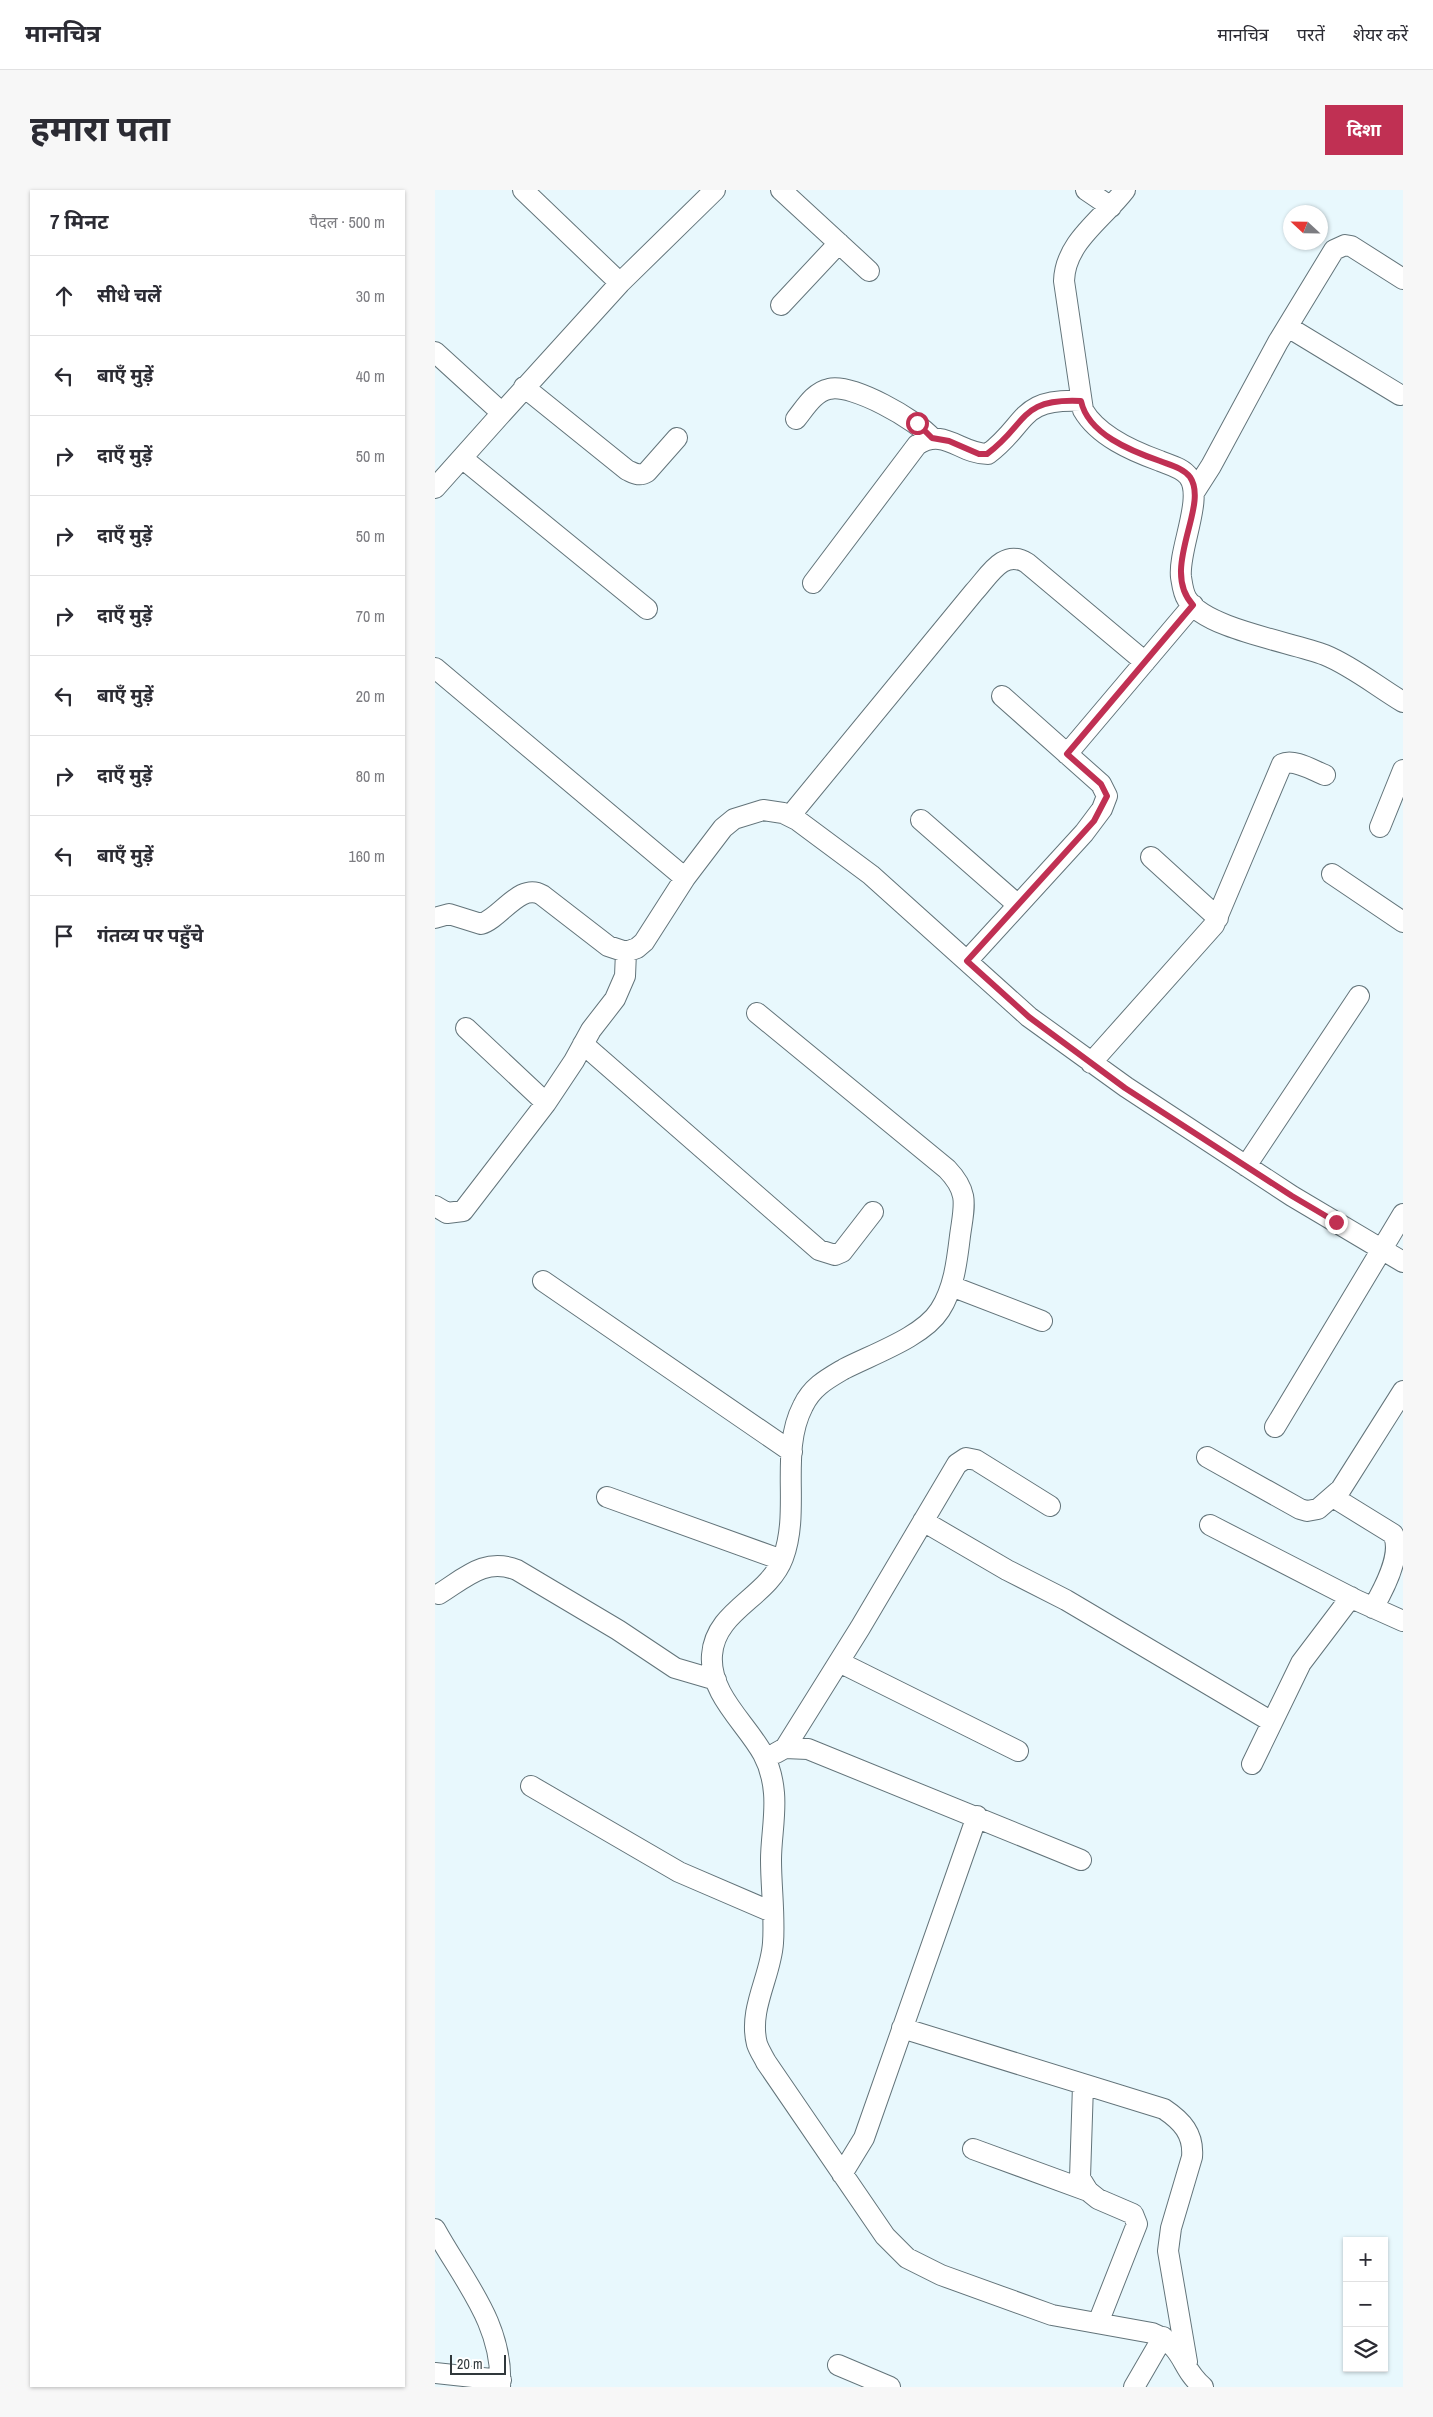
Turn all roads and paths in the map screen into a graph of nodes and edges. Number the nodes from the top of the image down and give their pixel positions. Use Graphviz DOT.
graph roads {
  1 [pos="523,190"];
  2 [pos="715,190"];
  3 [pos="781,190"];
  4 [pos="1085,190"];
  5 [pos="1125,190"];
  6 [pos="1111,207"];
  7 [pos="839,243"];
  8 [pos="869,271"];
  9 [pos="1403,279"];
  10 [pos="620,283"];
  11 [pos="781,305"];
  12 [pos="1288,327"];
  13 [pos="435,352"];
  14 [pos="524,387"];
  15 [pos="1400,395"];
  16 [pos="1081,401"];
  17 [pos="502,413"];
  18 [pos="796,419"];
  19 [pos="677,438"];
  20 [pos="932,438"];
  21 [pos="462,458"];
  22 [pos="435,488"];
  23 [pos="1195,491"];
  24 [pos="813,583"];
  25 [pos="1193,605"];
  26 [pos="647,609"];
  27 [pos="1145,662"];
  28 [pos="435,668"];
  29 [pos="1002,696"];
  30 [pos="1403,702"];
  31 [pos="1067,754"];
  32 [pos="1403,770"];
  33 [pos="1325,775"];
  34 [pos="790,816"];
  35 [pos="921,820"];
  36 [pos="1380,827"];
  37 [pos="1151,857"];
  38 [pos="1333,874"];
  39 [pos="685,878"];
  40 [pos="1018,905"];
  41 [pos="439,912"];
  42 [pos="1218,918"];
  43 [pos="1403,922"];
  44 [pos="626,952"];
  45 [pos="967,961"];
  46 [pos="1359,996"];
  47 [pos="757,1013"];
  48 [pos="466,1028"];
  49 [pos="583,1044"];
  50 [pos="1091,1063"];
  51 [pos="546,1103"];
  52 [pos="1246,1166"];
  53 [pos="435,1206"];
  54 [pos="873,1212"];
  55 [pos="1403,1214"];
  56 [pos="1380,1248"];
  57 [pos="1403,1262"];
  58 [pos="543,1281"];
  59 [pos="951,1286"];
  60 [pos="1042,1321"];
  61 [pos="1403,1391"];
  62 [pos="1275,1427"];
  63 [pos="792,1452"];
  64 [pos="1207,1457"];
  65 [pos="607,1497"];
  66 [pos="1333,1497"];
  67 [pos="1050,1506"];
  68 [pos="923,1521"];
  69 [pos="1210,1525"];
  70 [pos="782,1560"];
  71 [pos="439,1594"];
  72 [pos="1351,1597"];
  73 [pos="1373,1608"];
  74 [pos="1403,1621"];
  75 [pos="839,1662"];
  76 [pos="716,1680"];
  77 [pos="1272,1722"];
  78 [pos="785,1748"];
  79 [pos="1018,1751"];
  80 [pos="766,1760"];
  81 [pos="1252,1764"];
  82 [pos="531,1786"];
  83 [pos="977,1816"];
  84 [pos="1081,1860"];
  85 [pos="772,1912"];
  86 [pos="902,2028"];
  87 [pos="1083,2085"];
  88 [pos="973,2149"];
  89 [pos="841,2174"];
  90 [pos="1088,2191"];
  91 [pos="435,2228"];
  92 [pos="1098,2323"];
  93 [pos="1163,2338"];
  94 [pos="838,2365"];
  95 [pos="1188,2369"];
  96 [pos="435,2372"];
  97 [pos="500,2384"];
  98 [pos="890,2387"];
  99 [pos="1134,2387"];
  100 [pos="1203,2387"];
  1 -- 10 [label="street"];
  2 -- 10 [label="street"];
  3 -- 7 [label="street"];
  4 -- 6 [label="street"];
  5 -- 6 [label="street"];
  6 -- 16 [label="street"];
  7 -- 8 [label="street"];
  7 -- 11 [label="street"];
  9 -- 12 [label="street"];
  10 -- 14 [label="street"];
  12 -- 15 [label="street"];
  12 -- 23 [label="street"];
  13 -- 17 [label="street"];
  14 -- 17 [label="street"];
  14 -- 19 [label="street"];
  16 -- 20 [label="street"];
  16 -- 23 [label="street"];
  17 -- 21 [label="street"];
  18 -- 20 [label="street"];
  20 -- 24 [label="street"];
  21 -- 22 [label="street"];
  21 -- 26 [label="street"];
  23 -- 25 [label="street"];
  25 -- 27 [label="street"];
  25 -- 30 [label="street"];
  27 -- 31 [label="street"];
  27 -- 34 [label="street"];
  28 -- 39 [label="street"];
  29 -- 31 [label="street"];
  31 -- 40 [label="street"];
  32 -- 36 [label="street"];
  33 -- 42 [label="street"];
  34 -- 39 [label="street"];
  34 -- 45 [label="street"];
  35 -- 40 [label="street"];
  37 -- 42 [label="street"];
  38 -- 43 [label="street"];
  39 -- 44 [label="street"];
  40 -- 45 [label="street"];
  41 -- 44 [label="street"];
  42 -- 50 [label="street"];
  44 -- 49 [label="street"];
  45 -- 50 [label="street"];
  46 -- 52 [label="street"];
  47 -- 59 [label="street"];
  48 -- 51 [label="street"];
  49 -- 51 [label="street"];
  49 -- 54 [label="street"];
  50 -- 52 [label="street"];
  51 -- 53 [label="street"];
  52 -- 56 [label="street"];
  55 -- 56 [label="street"];
  56 -- 57 [label="street"];
  56 -- 62 [label="street"];
  58 -- 63 [label="street"];
  59 -- 60 [label="street"];
  59 -- 63 [label="street"];
  61 -- 66 [label="street"];
  63 -- 70 [label="street"];
  64 -- 66 [label="street"];
  65 -- 70 [label="street"];
  66 -- 73 [label="street"];
  67 -- 68 [label="street"];
  68 -- 75 [label="street"];
  68 -- 77 [label="street"];
  69 -- 72 [label="street"];
  70 -- 76 [label="street"];
  71 -- 76 [label="street"];
  72 -- 73 [label="street"];
  72 -- 77 [label="street"];
  73 -- 74 [label="street"];
  75 -- 78 [label="street"];
  75 -- 79 [label="street"];
  76 -- 80 [label="street"];
  77 -- 81 [label="street"];
  78 -- 80 [label="street"];
  78 -- 83 [label="street"];
  80 -- 85 [label="street"];
  82 -- 85 [label="street"];
  83 -- 84 [label="street"];
  83 -- 86 [label="street"];
  85 -- 89 [label="street"];
  86 -- 87 [label="street"];
  86 -- 89 [label="street"];
  87 -- 90 [label="street"];
  87 -- 95 [label="street"];
  88 -- 90 [label="street"];
  89 -- 92 [label="street"];
  90 -- 92 [label="street"];
  91 -- 97 [label="street"];
  92 -- 93 [label="street"];
  93 -- 95 [label="street"];
  93 -- 99 [label="street"];
  94 -- 98 [label="street"];
  95 -- 100 [label="street"];
  96 -- 97 [label="street"];
}
